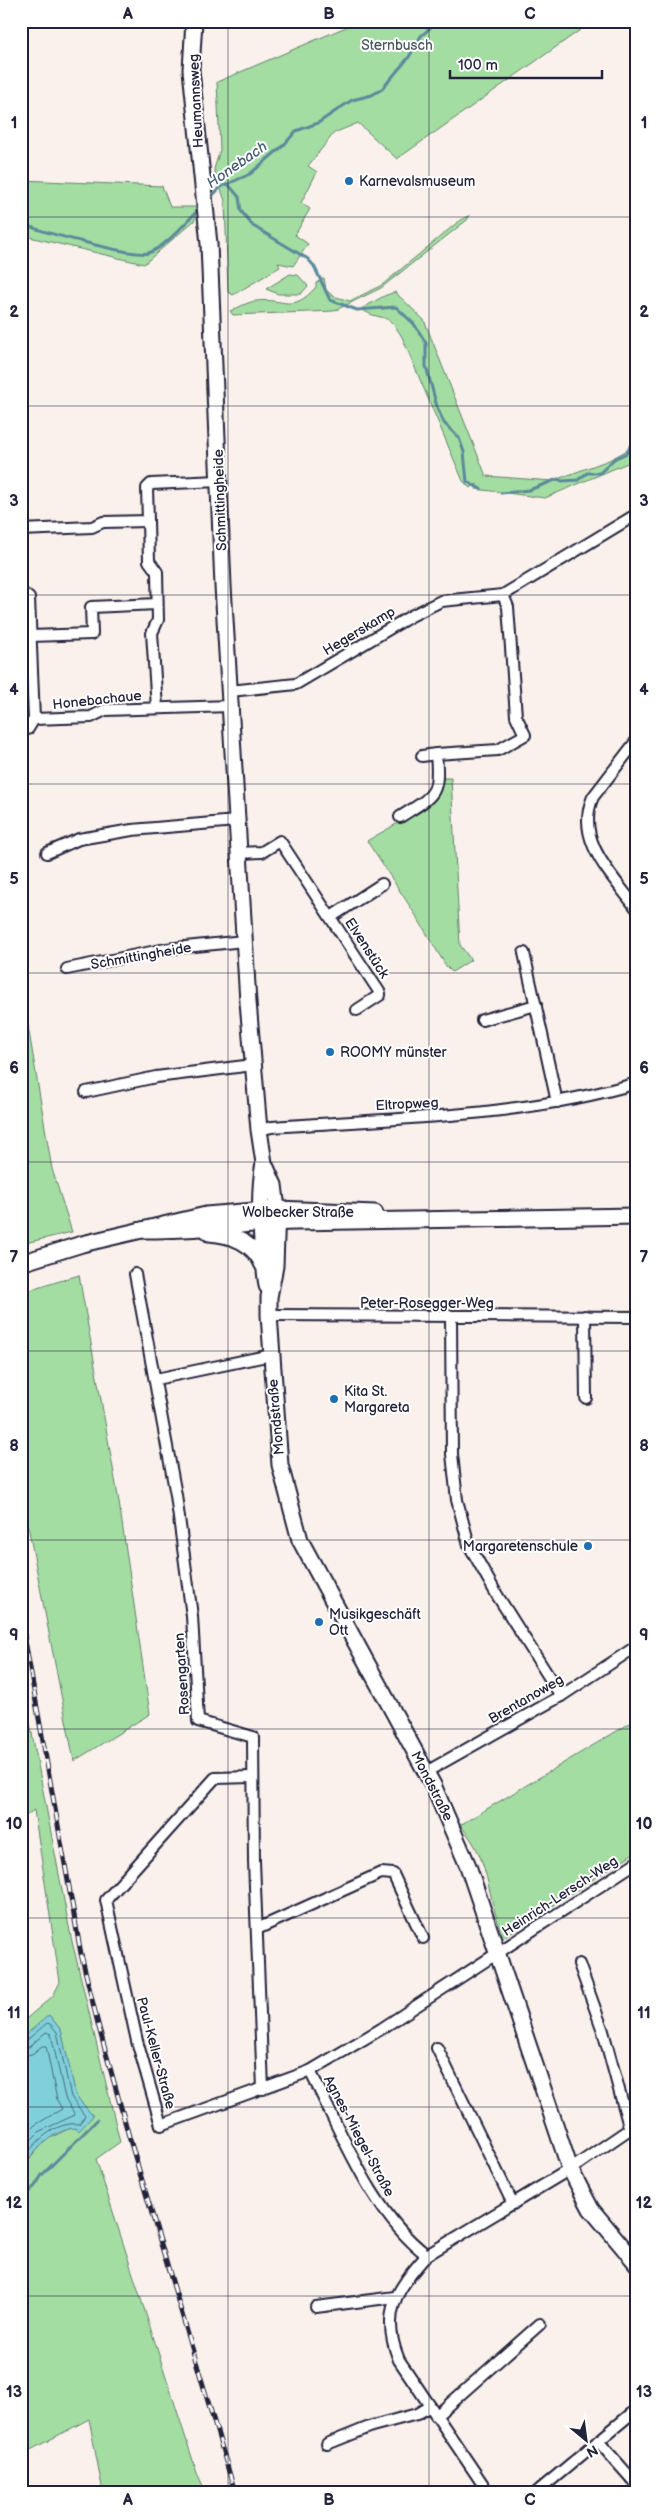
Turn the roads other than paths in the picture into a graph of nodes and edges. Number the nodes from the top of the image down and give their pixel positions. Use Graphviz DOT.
graph roads {
  1 [pos="194,21"];
  2 [pos="202,186"];
  3 [pos="219,481"];
  4 [pos="637,514"];
  5 [pos="148,521"];
  6 [pos="21,530"];
  7 [pos="21,592"];
  8 [pos="503,595"];
  9 [pos="157,604"];
  10 [pos="30,636"];
  11 [pos="231,698"];
  12 [pos="157,708"];
  13 [pos="34,719"];
  14 [pos="21,729"];
  15 [pos="637,740"];
  16 [pos="436,754"];
  17 [pos="422,756"];
  18 [pos="400,817"];
  19 [pos="236,821"];
  20 [pos="238,852"];
  21 [pos="47,853"];
  22 [pos="382,884"];
  23 [pos="637,909"];
  24 [pos="331,917"];
  25 [pos="244,941"];
  26 [pos="524,953"];
  27 [pos="67,969"];
  28 [pos="536,1005"];
  29 [pos="357,1010"];
  30 [pos="482,1020"];
  31 [pos="253,1065"];
  32 [pos="637,1083"];
  33 [pos="86,1092"];
  34 [pos="556,1102"];
  35 [pos="258,1130"];
  36 [pos="269,1216"];
  37 [pos="637,1216"];
  38 [pos="142,1230"];
  39 [pos="185,1230"];
  40 [pos="21,1262"];
  41 [pos="265,1269"];
  42 [pos="135,1274"];
  43 [pos="269,1297"];
  44 [pos="269,1315"];
  45 [pos="585,1316"];
  46 [pos="451,1317"];
  47 [pos="637,1317"];
  48 [pos="271,1355"];
  49 [pos="156,1379"];
  50 [pos="586,1398"];
  51 [pos="637,1646"];
  52 [pos="561,1696"];
  53 [pos="426,1772"];
  54 [pos="252,1777"];
  55 [pos="637,1862"];
  56 [pos="256,1929"];
  57 [pos="423,1938"];
  58 [pos="497,1952"];
  59 [pos="579,1964"];
  60 [pos="437,2048"];
  61 [pos="310,2071"];
  62 [pos="263,2089"];
  63 [pos="633,2127"];
  64 [pos="570,2170"];
  65 [pos="513,2204"];
  66 [pos="427,2255"];
  67 [pos="637,2264"];
  68 [pos="395,2297"];
  69 [pos="316,2307"];
  70 [pos="540,2324"];
  71 [pos="430,2406"];
  72 [pos="637,2409"];
  73 [pos="436,2416"];
  74 [pos="598,2441"];
  75 [pos="328,2444"];
  76 [pos="637,2485"];
  77 [pos="488,2492"];
  78 [pos="537,2492"];
  1 -- 2 [label="street, Heumannsweg"];
  2 -- 3 [label="street, Schmittingheide"];
  3 -- 5 [label="street, Honebachaue"];
  3 -- 11 [label="street, Schmittingheide"];
  4 -- 8 [label="street, Hegerskamp"];
  5 -- 6 [label="street"];
  5 -- 9 [label="street, Honebachaue"];
  7 -- 10 [label="street, Honebachaue"];
  8 -- 11 [label="street, Hegerskamp"];
  8 -- 16 [label="street"];
  9 -- 10 [label="street"];
  9 -- 12 [label="street, Honebachaue"];
  10 -- 13 [label="street, Honebachaue"];
  11 -- 12 [label="street, Honebachaue"];
  11 -- 19 [label="street, Schmittingheide"];
  12 -- 13 [label="street, Honebachaue"];
  13 -- 14 [label="street"];
  15 -- 23 [label="street"];
  16 -- 17 [label="street"];
  16 -- 18 [label="street"];
  19 -- 20 [label="street, Schmittingheide"];
  19 -- 21 [label="street"];
  20 -- 24 [label="street, Elvenstück"];
  20 -- 25 [label="street, Schmittingheide"];
  22 -- 24 [label="street, Elvenstück"];
  24 -- 29 [label="street, Elvenstück"];
  25 -- 27 [label="street, Schmittingheide"];
  25 -- 31 [label="street, Schmittingheide"];
  26 -- 28 [label="street"];
  28 -- 30 [label="street"];
  28 -- 34 [label="street"];
  31 -- 33 [label="street"];
  31 -- 35 [label="street, Schmittingheide"];
  32 -- 34 [label="street, Eltropweg"];
  34 -- 35 [label="street, Eltropweg"];
  35 -- 36 [label="street, Schmittingheide"];
  36 -- 37 [label="street, Wolbecker Straße"];
  36 -- 38 [label="street, Wolbecker Straße"];
  36 -- 39 [label="street, Wolbecker Straße"];
  36 -- 41 [label="street, Mondstraße"];
  36 -- 43 [label="street, Mondstraße"];
  38 -- 39 [label="street, Wolbecker Straße"];
  38 -- 40 [label="street, Wolbecker Straße"];
  39 -- 41 [label="street"];
  41 -- 43 [label="street, Mondstraße"];
  42 -- 49 [label="street, Rosengarten"];
  43 -- 44 [label="street, Mondstraße"];
  44 -- 46 [label="street, Peter-Rosegger-Weg"];
  44 -- 48 [label="street, Mondstraße"];
  45 -- 46 [label="street, Peter-Rosegger-Weg"];
  45 -- 47 [label="street, Peter-Rosegger-Weg"];
  45 -- 50 [label="street"];
  46 -- 52 [label="street"];
  48 -- 49 [label="street"];
  48 -- 53 [label="street, Mondstraße"];
  49 -- 54 [label="street, Rosengarten"];
  51 -- 52 [label="street, Brentanoweg"];
  52 -- 53 [label="street, Brentanoweg"];
  53 -- 58 [label="street, Mondstraße"];
  54 -- 56 [label="street, Rosengarten"];
  54 -- 62 [label="street, Paul-Keller-Straße"];
  55 -- 58 [label="street, Heinrich-Lersch-Weg"];
  56 -- 57 [label="street"];
  56 -- 62 [label="street, Rosengarten"];
  58 -- 61 [label="street, Paul-Keller-Straße"];
  58 -- 64 [label="street, Mondstraße"];
  59 -- 63 [label="street"];
  60 -- 65 [label="street"];
  61 -- 62 [label="street, Paul-Keller-Straße"];
  61 -- 66 [label="street, Agnes-Miegel-Straße"];
  63 -- 64 [label="street"];
  64 -- 65 [label="street"];
  64 -- 67 [label="street, Mondstraße"];
  65 -- 66 [label="street"];
  66 -- 68 [label="street"];
  68 -- 69 [label="street"];
  68 -- 71 [label="street"];
  70 -- 73 [label="street"];
  71 -- 73 [label="street"];
  71 -- 75 [label="street"];
  72 -- 74 [label="street"];
  73 -- 77 [label="street"];
  74 -- 76 [label="street"];
  74 -- 78 [label="street"];
}
